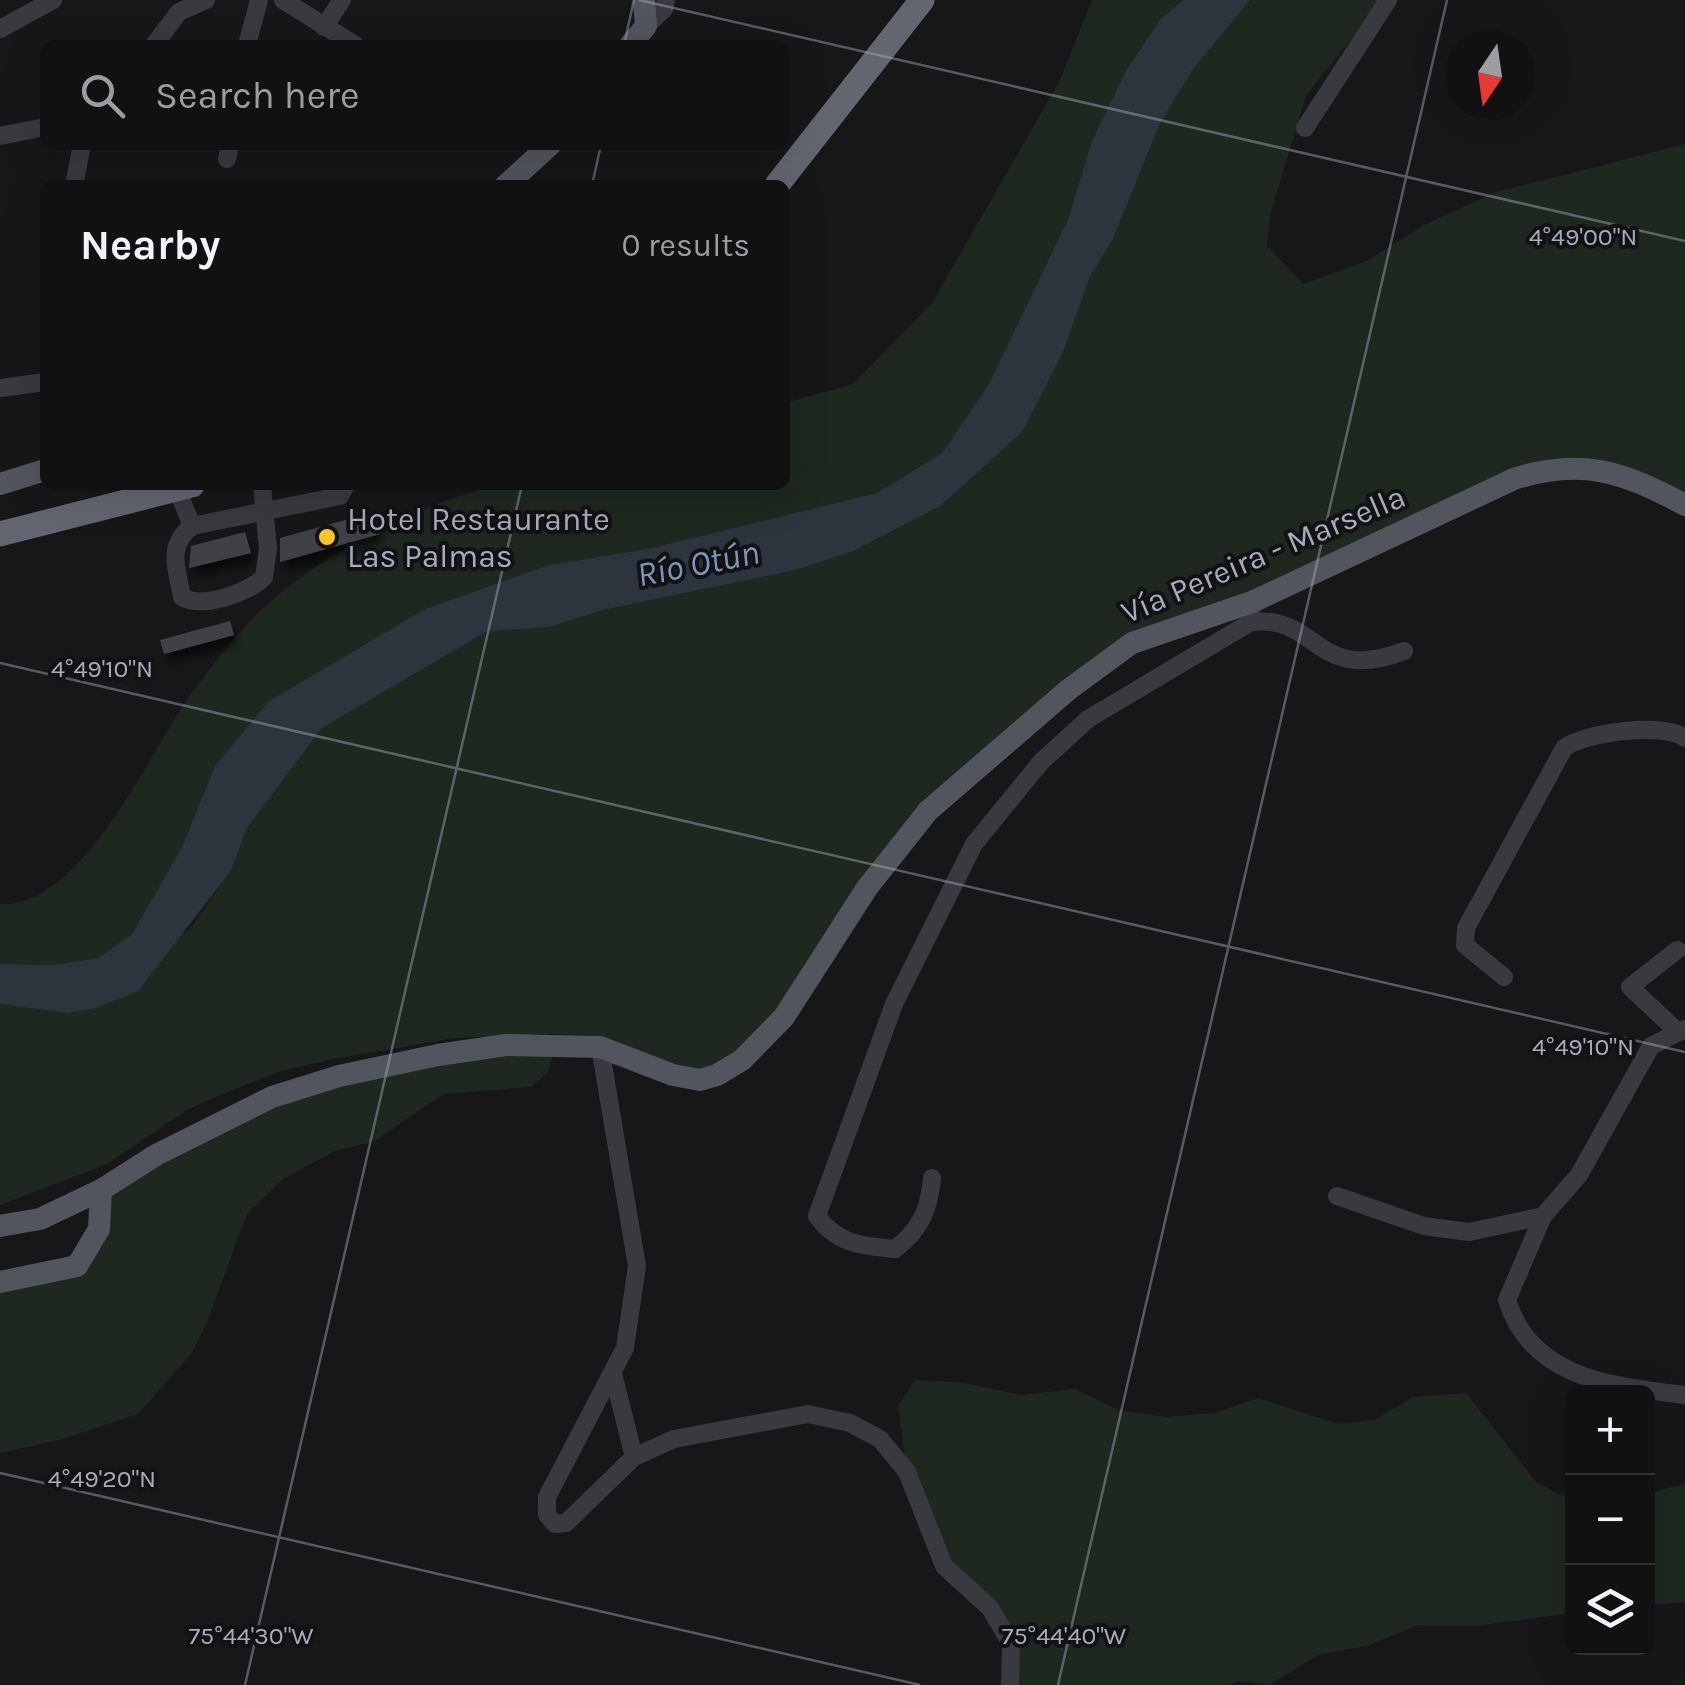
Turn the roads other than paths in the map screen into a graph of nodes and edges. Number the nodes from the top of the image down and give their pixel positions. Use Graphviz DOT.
graph roads {
  1 [pos="53,0"];
  2 [pos="206,0"];
  3 [pos="259,0"];
  4 [pos="283,0"];
  5 [pos="342,0"];
  6 [pos="644,0"];
  7 [pos="666,0"];
  8 [pos="922,0"];
  9 [pos="1388,0"];
  10 [pos="646,26"];
  11 [pos="324,27"];
  12 [pos="0,28"];
  13 [pos="158,40"];
  14 [pos="247,40"];
  15 [pos="347,40"];
  16 [pos="634,40"];
  17 [pos="40,127"];
  18 [pos="1305,128"];
  19 [pos="0,136"];
  20 [pos="81,150"];
  21 [pos="544,150"];
  22 [pos="75,180"];
  23 [pos="512,180"];
  24 [pos="781,180"];
  25 [pos="40,383"];
  26 [pos="0,388"];
  27 [pos="40,472"];
  28 [pos="0,484"];
  29 [pos="173,490"];
  30 [pos="186,490"];
  31 [pos="262,490"];
  32 [pos="343,490"];
  33 [pos="1685,505"];
  34 [pos="264,512"];
  35 [pos="192,526"];
  36 [pos="0,534"];
  37 [pos="1252,612"];
  38 [pos="1404,651"];
  39 [pos="1685,738"];
  40 [pos="1677,950"];
  41 [pos="1504,977"];
  42 [pos="1681,1030"];
  43 [pos="600,1046"];
  44 [pos="932,1178"];
  45 [pos="101,1190"];
  46 [pos="1336,1196"];
  47 [pos="1543,1216"];
  48 [pos="0,1226"];
  49 [pos="0,1282"];
  50 [pos="614,1374"];
  51 [pos="1685,1395"];
  52 [pos="634,1457"];
  53 [pos="1010,1685"];
  1 -- 12 [label="street"];
  2 -- 13 [label="street"];
  3 -- 14 [label="street"];
  4 -- 11 [label="street"];
  5 -- 11 [label="street"];
  6 -- 10 [label="main road"];
  7 -- 10 [label="street"];
  8 -- 24 [label="highway"];
  9 -- 18 [label="street"];
  10 -- 16 [label="main road"];
  11 -- 15 [label="street"];
  17 -- 19 [label="street"];
  20 -- 22 [label="street"];
  21 -- 23 [label="main road"];
  25 -- 26 [label="street"];
  27 -- 28 [label="main road"];
  29 -- 36 [label="highway"];
  30 -- 35 [label="street"];
  31 -- 34 [label="street"];
  32 -- 34 [label="street"];
  33 -- 37 [label="main road, Vía Pereira - Marsella"];
  34 -- 35 [label="street"];
  34 -- 35 [label="street"];
  37 -- 38 [label="street"];
  37 -- 43 [label="main road, Vía Pereira - Marsella"];
  37 -- 44 [label="street"];
  39 -- 41 [label="street"];
  40 -- 42 [label="street"];
  42 -- 47 [label="street"];
  43 -- 45 [label="main road, Vía Pereira - Marsella"];
  43 -- 50 [label="street"];
  45 -- 48 [label="main road, Vía Pereira - Marsella"];
  45 -- 49 [label="main road"];
  46 -- 47 [label="street"];
  47 -- 51 [label="street"];
  50 -- 52 [label="street"];
  50 -- 52 [label="street"];
  52 -- 53 [label="street"];
}
